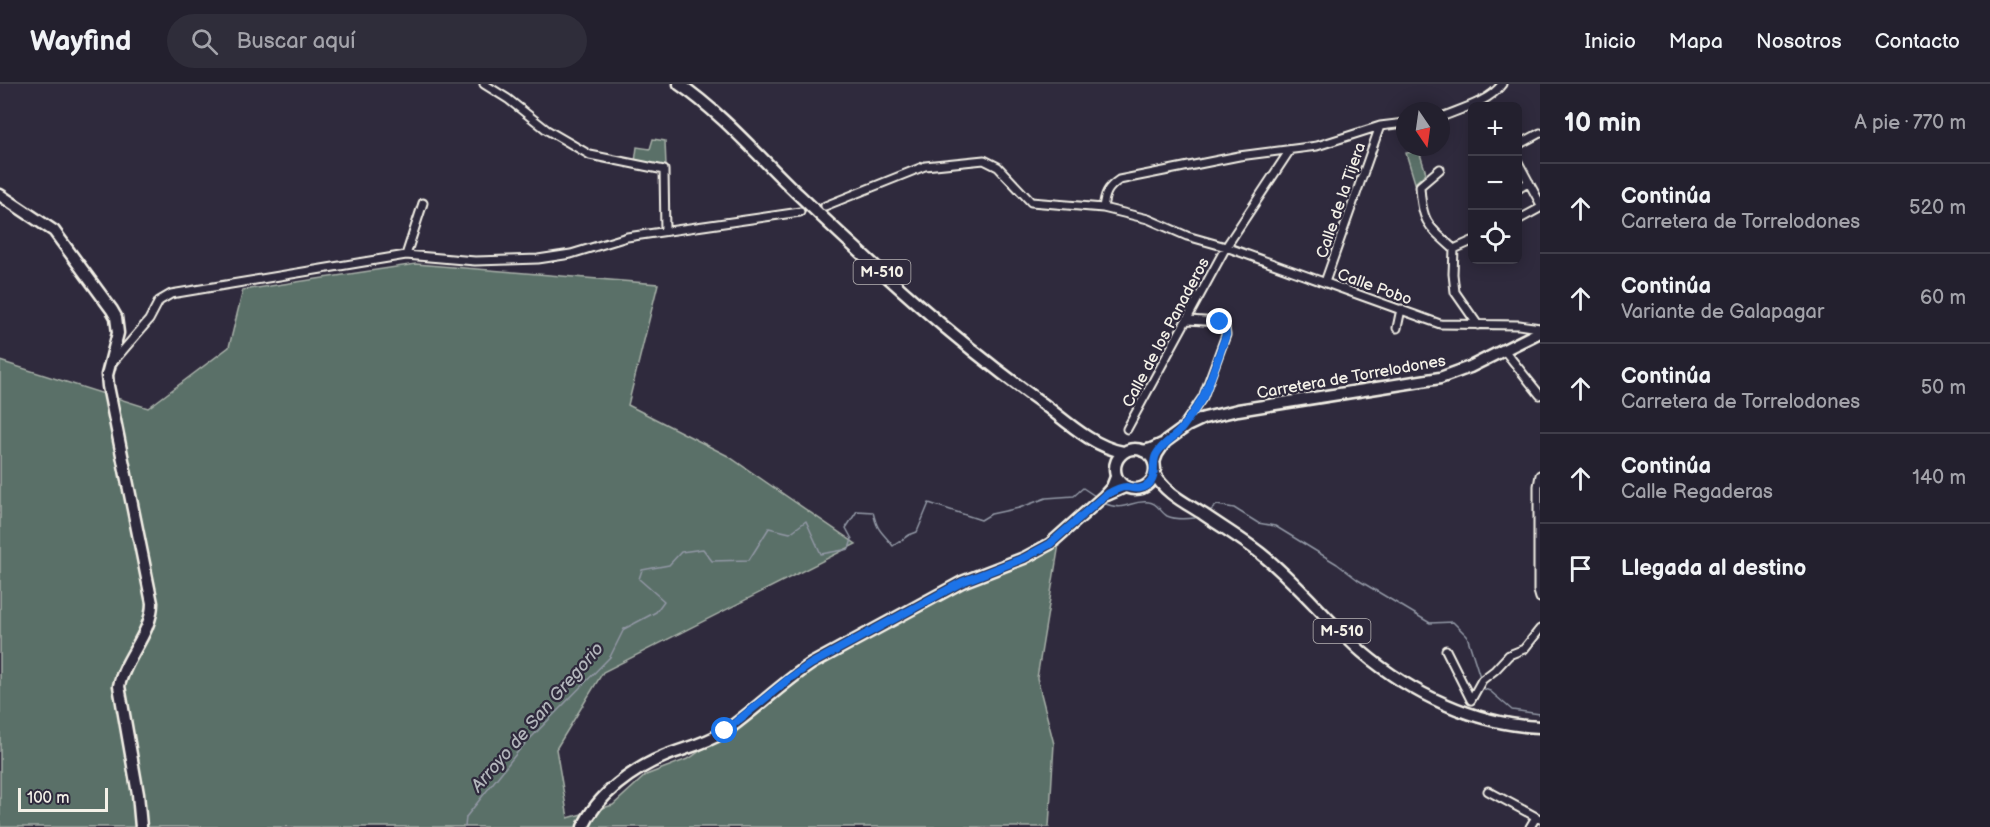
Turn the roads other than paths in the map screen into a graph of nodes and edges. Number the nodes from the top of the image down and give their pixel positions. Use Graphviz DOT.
graph roads {
  1 [pos="484,84"];
  2 [pos="679,84"];
  3 [pos="1502,84"];
  4 [pos="1450,113"];
  5 [pos="1396,124"];
  6 [pos="1380,126"];
  7 [pos="1540,133"];
  8 [pos="1522,143"];
  9 [pos="1290,150"];
  10 [pos="1440,169"];
  11 [pos="1522,169"];
  12 [pos="1529,182"];
  13 [pos="1522,186"];
  14 [pos="0,195"];
  15 [pos="423,202"];
  16 [pos="1540,203"];
  17 [pos="825,206"];
  18 [pos="1103,208"];
  19 [pos="1540,208"];
  20 [pos="800,212"];
  21 [pos="1522,218"];
  22 [pos="666,231"];
  23 [pos="1468,244"];
  24 [pos="1226,247"];
  25 [pos="1454,249"];
  26 [pos="406,255"];
  27 [pos="1325,282"];
  28 [pos="1401,309"];
  29 [pos="1188,320"];
  30 [pos="1478,325"];
  31 [pos="1519,325"];
  32 [pos="1397,328"];
  33 [pos="1537,332"];
  34 [pos="1504,350"];
  35 [pos="109,366"];
  36 [pos="1540,395"];
  37 [pos="1127,429"];
  38 [pos="1180,431"];
  39 [pos="1165,442"];
  40 [pos="1098,444"];
  41 [pos="1143,451"];
  42 [pos="1123,452"];
  43 [pos="1154,462"];
  44 [pos="1115,464"];
  45 [pos="1155,474"];
  46 [pos="1540,475"];
  47 [pos="1116,477"];
  48 [pos="1147,485"];
  49 [pos="1125,487"];
  50 [pos="1167,490"];
  51 [pos="1104,496"];
  52 [pos="1540,598"];
  53 [pos="1540,629"];
  54 [pos="1446,650"];
  55 [pos="1540,727"];
  56 [pos="1488,791"];
  57 [pos="1538,818"];
  58 [pos="141,827"];
  59 [pos="583,827"];
  60 [pos="1530,827"];
  1 -- 22 [label="street"];
  2 -- 40 [label="main road, M-510"];
  3 -- 4 [label="street"];
  5 -- 6 [label="street"];
  6 -- 9 [label="street"];
  6 -- 27 [label="street, Calle de la Tijera"];
  7 -- 8 [label="street"];
  9 -- 18 [label="street"];
  9 -- 24 [label="street, Calle de los Panaderos"];
  10 -- 25 [label="street"];
  11 -- 12 [label="street"];
  12 -- 13 [label="street"];
  12 -- 16 [label="street"];
  14 -- 35 [label="main road"];
  15 -- 26 [label="street"];
  17 -- 18 [label="street, Calle Pobo"];
  18 -- 24 [label="street, Calle Pobo"];
  19 -- 21 [label="street"];
  20 -- 22 [label="street"];
  22 -- 26 [label="street"];
  23 -- 25 [label="street"];
  24 -- 27 [label="street, Calle Pobo"];
  24 -- 29 [label="street, Calle de los Panaderos"];
  25 -- 30 [label="street"];
  26 -- 35 [label="street"];
  27 -- 28 [label="street, Calle Pobo"];
  28 -- 30 [label="street, Calle Pobo"];
  28 -- 32 [label="street"];
  29 -- 37 [label="street, Calle de los Panaderos"];
  29 -- 38 [label="street"];
  30 -- 31 [label="street, Calle Pobo"];
  31 -- 33 [label="street, Calle Pobo"];
  31 -- 33 [label="street"];
  33 -- 34 [label="main road, Carretera de Torrelodones"];
  34 -- 36 [label="street"];
  34 -- 38 [label="main road, Carretera de Torrelodones"];
  35 -- 58 [label="main road"];
  38 -- 39 [label="main road, Carretera de Torrelodones"];
  39 -- 41 [label="main road, Carretera de Torrelodones"];
  39 -- 43 [label="main road, Carretera de Torrelodones"];
  40 -- 42 [label="main road, M-510"];
  40 -- 44 [label="main road, M-510"];
  41 -- 42 [label="main road, M-510"];
  41 -- 43 [label="main road"];
  42 -- 44 [label="main road"];
  43 -- 45 [label="main road"];
  44 -- 47 [label="main road"];
  45 -- 48 [label="main road"];
  45 -- 50 [label="main road, M-510"];
  46 -- 52 [label="street"];
  47 -- 49 [label="main road"];
  47 -- 51 [label="main road"];
  48 -- 49 [label="main road, M-510"];
  48 -- 50 [label="main road, M-510"];
  49 -- 51 [label="main road"];
  50 -- 55 [label="main road, M-510"];
  51 -- 59 [label="main road"];
  53 -- 54 [label="street"];
  56 -- 57 [label="street"];
  57 -- 60 [label="street"];
}
